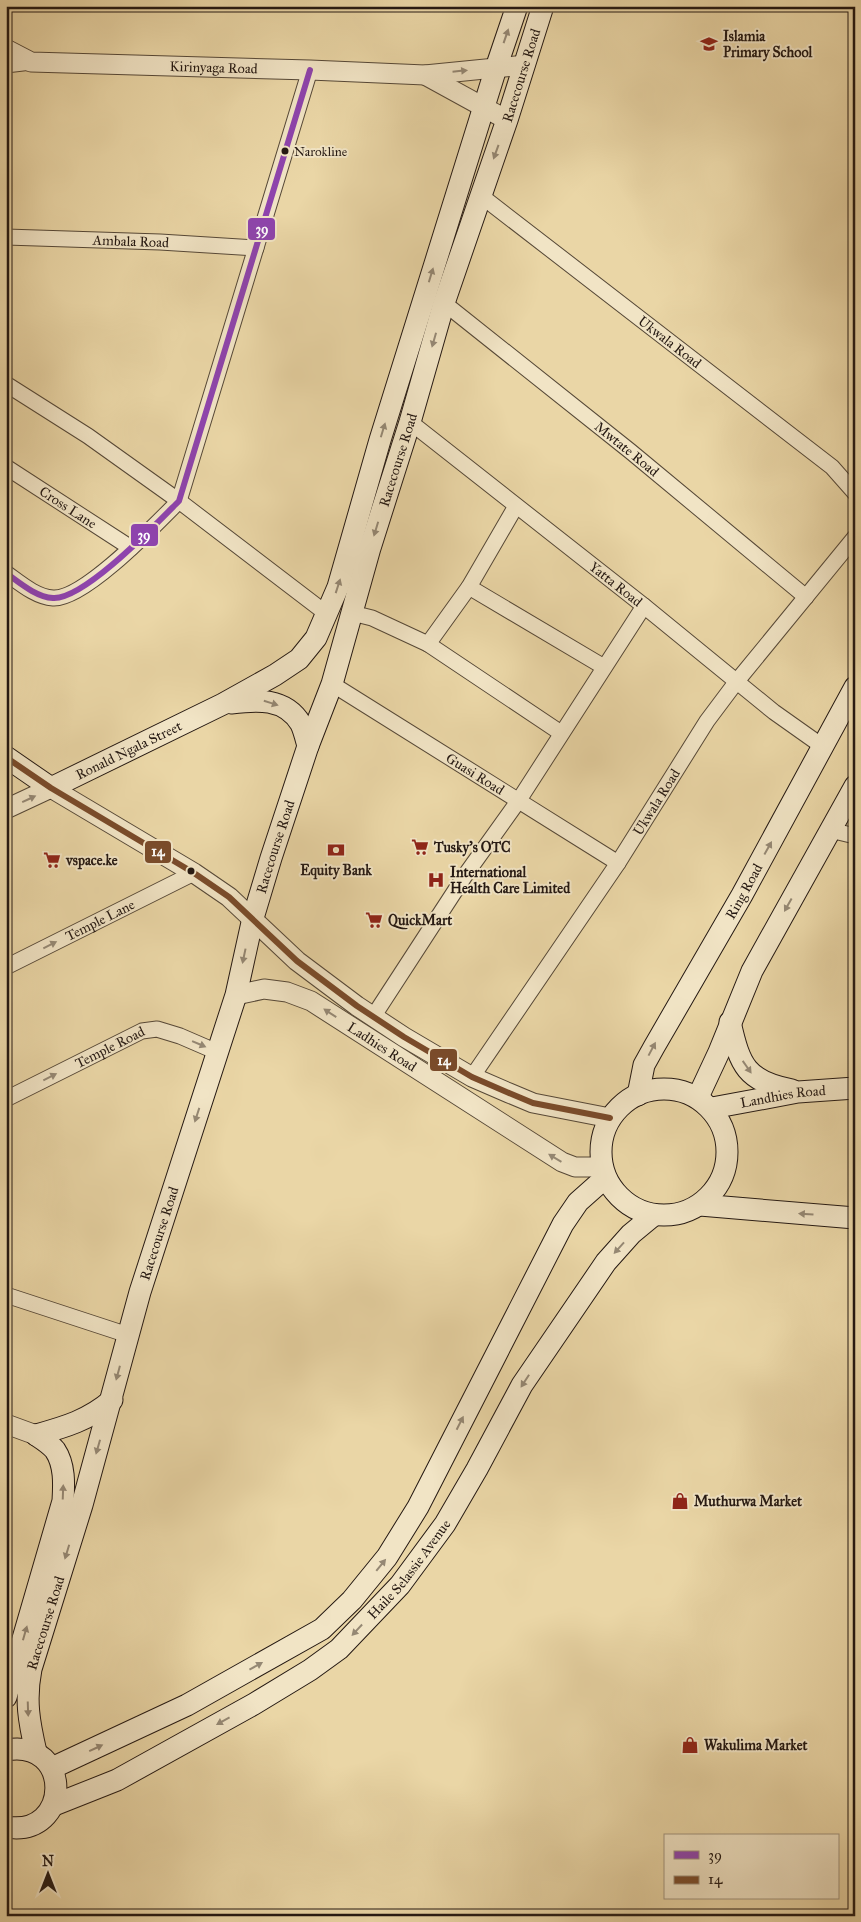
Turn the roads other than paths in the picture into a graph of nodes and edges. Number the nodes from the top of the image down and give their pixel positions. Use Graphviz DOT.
graph roads {
  1 [pos="517,6"];
  2 [pos="543,6"];
  3 [pos="6,49"];
  4 [pos="31,62"];
  5 [pos="6,65"];
  6 [pos="525,65"];
  7 [pos="496,68"];
  8 [pos="310,70"];
  9 [pos="425,75"];
  10 [pos="484,107"];
  11 [pos="507,120"];
  12 [pos="480,195"];
  13 [pos="6,237"];
  14 [pos="256,248"];
  15 [pos="444,303"];
  16 [pos="6,384"];
  17 [pos="410,422"];
  18 [pos="6,467"];
  19 [pos="855,493"];
  20 [pos="179,501"];
  21 [pos="516,506"];
  22 [pos="855,537"];
  23 [pos="131,548"];
  24 [pos="6,573"];
  25 [pos="469,587"];
  26 [pos="806,597"];
  27 [pos="644,606"];
  28 [pos="352,613"];
  29 [pos="327,614"];
  30 [pos="428,644"];
  31 [pos="298,659"];
  32 [pos="604,667"];
  33 [pos="737,681"];
  34 [pos="332,684"];
  35 [pos="855,687"];
  36 [pos="223,704"];
  37 [pos="561,733"];
  38 [pos="308,746"];
  39 [pos="822,746"];
  40 [pos="6,757"];
  41 [pos="855,786"];
  42 [pos="51,788"];
  43 [pos="519,800"];
  44 [pos="6,809"];
  45 [pos="830,830"];
  46 [pos="855,836"];
  47 [pos="618,863"];
  48 [pos="194,873"];
  49 [pos="253,918"];
  50 [pos="6,967"];
  51 [pos="236,995"];
  52 [pos="374,1017"];
  53 [pos="730,1022"];
  54 [pos="217,1052"];
  55 [pos="472,1077"];
  56 [pos="855,1088"];
  57 [pos="798,1092"];
  58 [pos="638,1095"];
  59 [pos="6,1099"];
  60 [pos="705,1102"];
  61 [pos="610,1118"];
  62 [pos="604,1173"];
  63 [pos="700,1205"];
  64 [pos="654,1215"];
  65 [pos="855,1218"];
  66 [pos="6,1295"];
  67 [pos="128,1335"];
  68 [pos="112,1400"];
  69 [pos="6,1424"];
  70 [pos="36,1434"];
  71 [pos="6,1697"];
  72 [pos="6,1750"];
  73 [pos="36,1752"];
  74 [pos="52,1768"];
  75 [pos="54,1805"];
  76 [pos="6,1827"];
  7 -- 1 [label="main road, Racecourse Road, one-way"];
  2 -- 6 [label="main road, Racecourse Road"];
  3 -- 4 [label="street, Kirinyaga Road"];
  4 -- 5 [label="street"];
  4 -- 8 [label="street, Kirinyaga Road"];
  6 -- 7 [label="street, Kirinyaga Road"];
  6 -- 11 [label="main road, Racecourse Road"];
  9 -- 7 [label="street, Kirinyaga Road, one-way"];
  7 -- 10 [label="main road, Racecourse Road"];
  8 -- 9 [label="street, Kirinyaga Road"];
  8 -- 14 [label="street"];
  9 -- 10 [label="street"];
  10 -- 11 [label="street"];
  29 -- 10 [label="main road, Racecourse Road, one-way"];
  11 -- 12 [label="main road, Racecourse Road, one-way"];
  12 -- 15 [label="main road, Racecourse Road"];
  12 -- 19 [label="street, Ukwala Road"];
  13 -- 14 [label="street, Ambala Road"];
  14 -- 20 [label="street"];
  15 -- 17 [label="main road, Racecourse Road, one-way"];
  15 -- 26 [label="street, Mwtate Road"];
  16 -- 20 [label="street"];
  17 -- 21 [label="street, Yatta Road"];
  17 -- 28 [label="main road, Racecourse Road, one-way"];
  18 -- 23 [label="street, Cross Lane"];
  20 -- 23 [label="street"];
  20 -- 29 [label="street"];
  21 -- 25 [label="street"];
  21 -- 27 [label="street, Yatta Road"];
  22 -- 26 [label="street, Ukwala Road"];
  23 -- 24 [label="street"];
  25 -- 30 [label="street"];
  25 -- 32 [label="street"];
  26 -- 33 [label="street, Ukwala Road"];
  27 -- 32 [label="street"];
  27 -- 33 [label="street, Yatta Road"];
  28 -- 30 [label="street"];
  28 -- 34 [label="main road, Racecourse Road"];
  29 -- 31 [label="main road, Racecourse Road"];
  30 -- 37 [label="street"];
  31 -- 36 [label="main road, Ronald Ngala Street"];
  32 -- 37 [label="street"];
  33 -- 39 [label="street, Yatta Road"];
  33 -- 47 [label="street, Ukwala Road"];
  34 -- 38 [label="main road, Racecourse Road"];
  34 -- 43 [label="street, Guasi Road"];
  35 -- 39 [label="main road, Ring Road"];
  36 -- 38 [label="main road, Ronald Ngala Street, one-way"];
  36 -- 42 [label="main road, Ronald Ngala Street"];
  37 -- 43 [label="street"];
  38 -- 49 [label="main road, Racecourse Road"];
  58 -- 39 [label="main road, Ring Road, one-way"];
  40 -- 42 [label="main road"];
  41 -- 45 [label="main road"];
  44 -- 42 [label="street, Ronald Ngala Street, one-way"];
  42 -- 48 [label="street, Ladhies Road"];
  43 -- 47 [label="street, Guasi Road"];
  43 -- 52 [label="street"];
  45 -- 46 [label="street"];
  45 -- 53 [label="main road, one-way"];
  47 -- 55 [label="street, Ukwala Road"];
  48 -- 49 [label="street, Ladhies Road"];
  50 -- 48 [label="street, Temple Lane, one-way"];
  49 -- 51 [label="main road, Racecourse Road, one-way"];
  49 -- 52 [label="street, Ladhies Road"];
  51 -- 54 [label="main road, Racecourse Road"];
  62 -- 51 [label="street, Ladhies Road, one-way"];
  52 -- 55 [label="street, Ladhies Road"];
  53 -- 57 [label="main road, one-way"];
  53 -- 60 [label="main road"];
  59 -- 54 [label="street, Temple Road, one-way"];
  54 -- 67 [label="main road, Racecourse Road, one-way"];
  55 -- 61 [label="street, Ladhies Road"];
  56 -- 57 [label="main road, Landhies Road"];
  57 -- 60 [label="main road, Landhies Road"];
  58 -- 60 [label="main road"];
  58 -- 61 [label="main road"];
  60 -- 63 [label="main road"];
  61 -- 62 [label="main road"];
  62 -- 64 [label="main road"];
  74 -- 62 [label="main road, Haile Selassie Avenue, one-way"];
  63 -- 64 [label="main road"];
  65 -- 63 [label="main road, one-way"];
  64 -- 75 [label="main road, Haile Selassie Avenue, one-way"];
  66 -- 67 [label="street"];
  67 -- 68 [label="main road, Racecourse Road, one-way"];
  68 -- 70 [label="main road"];
  68 -- 73 [label="main road, Racecourse Road, one-way"];
  69 -- 70 [label="street"];
  71 -- 70 [label="main road, one-way"];
  72 -- 73 [label="main road"];
  73 -- 74 [label="main road"];
  74 -- 75 [label="main road"];
  75 -- 76 [label="main road, Haile Selassie Avenue"];
}
